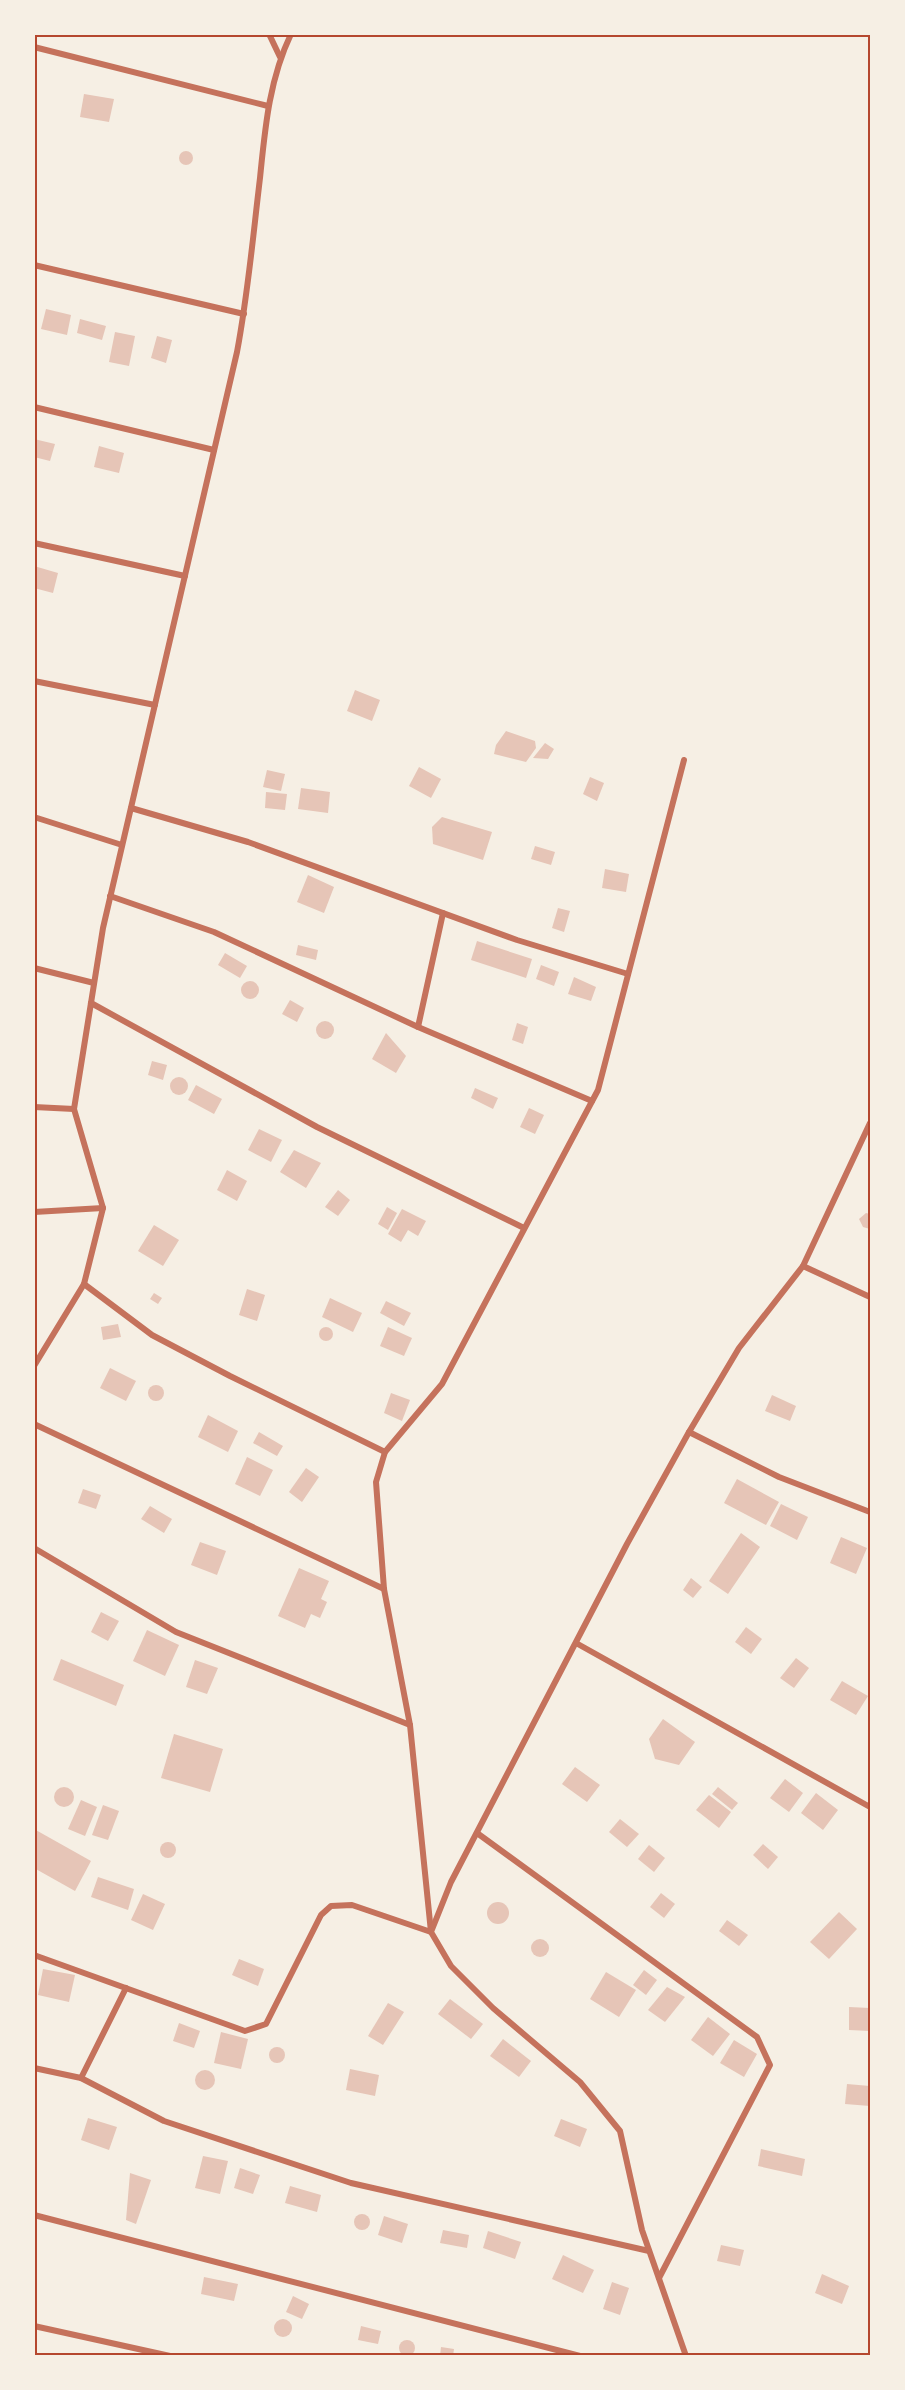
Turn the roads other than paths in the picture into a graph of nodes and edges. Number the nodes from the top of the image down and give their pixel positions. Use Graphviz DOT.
graph roads {
  1 [pos="269,34"];
  2 [pos="291,34"];
  3 [pos="34,47"];
  4 [pos="280,57"];
  5 [pos="268,106"];
  6 [pos="34,265"];
  7 [pos="244,314"];
  8 [pos="34,407"];
  9 [pos="214,450"];
  10 [pos="34,543"];
  11 [pos="185,576"];
  12 [pos="34,681"];
  13 [pos="155,705"];
  14 [pos="684,760"];
  15 [pos="131,808"];
  16 [pos="34,817"];
  17 [pos="122,845"];
  18 [pos="110,896"];
  19 [pos="443,913"];
  20 [pos="34,968"];
  21 [pos="628,974"];
  22 [pos="94,983"];
  23 [pos="91,1003"];
  24 [pos="418,1027"];
  25 [pos="592,1101"];
  26 [pos="34,1107"];
  27 [pos="74,1109"];
  28 [pos="870,1123"];
  29 [pos="103,1208"];
  30 [pos="34,1212"];
  31 [pos="524,1228"];
  32 [pos="803,1266"];
  33 [pos="84,1284"];
  34 [pos="870,1297"];
  35 [pos="34,1366"];
  36 [pos="34,1424"];
  37 [pos="689,1432"];
  38 [pos="385,1452"];
  39 [pos="870,1512"];
  40 [pos="34,1548"];
  41 [pos="384,1589"];
  42 [pos="576,1643"];
  43 [pos="410,1725"];
  44 [pos="870,1807"];
  45 [pos="477,1833"];
  46 [pos="431,1932"];
  47 [pos="34,1955"];
  48 [pos="126,1988"];
  49 [pos="34,2068"];
  50 [pos="81,2078"];
  51 [pos="34,2215"];
  52 [pos="649,2251"];
  53 [pos="659,2278"];
  54 [pos="34,2326"];
  55 [pos="170,2355"];
  56 [pos="580,2355"];
  57 [pos="686,2355"];
  1 -- 4 [label="street"];
  2 -- 4 [label="street"];
  3 -- 5 [label="street"];
  4 -- 5 [label="street"];
  5 -- 7 [label="street"];
  6 -- 7 [label="street"];
  7 -- 9 [label="street"];
  8 -- 9 [label="street"];
  9 -- 11 [label="street"];
  10 -- 11 [label="street"];
  11 -- 13 [label="street"];
  12 -- 13 [label="street"];
  13 -- 15 [label="street"];
  14 -- 21 [label="street"];
  15 -- 17 [label="street"];
  15 -- 19 [label="street"];
  16 -- 17 [label="street"];
  17 -- 18 [label="street"];
  18 -- 22 [label="street"];
  18 -- 24 [label="street"];
  19 -- 21 [label="street"];
  19 -- 24 [label="street"];
  20 -- 22 [label="street"];
  21 -- 25 [label="street"];
  22 -- 23 [label="street"];
  23 -- 27 [label="street"];
  23 -- 31 [label="street"];
  24 -- 25 [label="street"];
  25 -- 31 [label="street"];
  26 -- 27 [label="street"];
  27 -- 29 [label="street"];
  28 -- 32 [label="street"];
  29 -- 30 [label="street"];
  29 -- 33 [label="street"];
  31 -- 38 [label="street"];
  32 -- 34 [label="street"];
  32 -- 37 [label="street"];
  33 -- 35 [label="street"];
  33 -- 38 [label="street"];
  36 -- 41 [label="street"];
  37 -- 39 [label="street"];
  37 -- 42 [label="street"];
  38 -- 41 [label="street"];
  40 -- 43 [label="street"];
  41 -- 43 [label="street"];
  42 -- 44 [label="street"];
  42 -- 45 [label="street"];
  43 -- 46 [label="street"];
  45 -- 46 [label="street"];
  45 -- 53 [label="street"];
  46 -- 48 [label="street"];
  46 -- 52 [label="street"];
  47 -- 48 [label="street"];
  48 -- 50 [label="street"];
  49 -- 50 [label="street"];
  50 -- 52 [label="street"];
  51 -- 56 [label="street"];
  52 -- 53 [label="street"];
  53 -- 57 [label="street"];
  54 -- 55 [label="street"];
}
